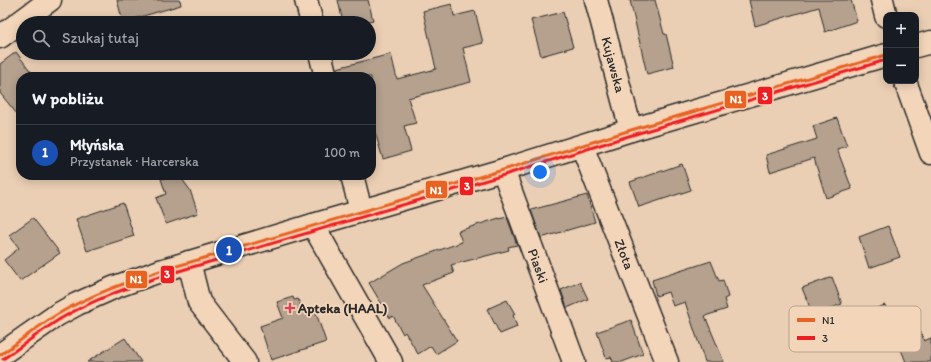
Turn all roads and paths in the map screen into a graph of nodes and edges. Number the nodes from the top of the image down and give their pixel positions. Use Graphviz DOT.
graph roads {
  1 [pos="50,0"];
  2 [pos="306,0"];
  3 [pos="596,0"];
  4 [pos="882,0"];
  5 [pos="885,12"];
  6 [pos="28,16"];
  7 [pos="310,16"];
  8 [pos="16,25"];
  9 [pos="0,37"];
  10 [pos="931,42"];
  11 [pos="919,45"];
  12 [pos="883,56"];
  13 [pos="322,60"];
  14 [pos="325,72"];
  15 [pos="906,84"];
  16 [pos="631,130"];
  17 [pos="582,146"];
  18 [pos="931,153"];
  19 [pos="503,170"];
  20 [pos="353,180"];
  21 [pos="361,211"];
  22 [pos="313,225"];
  23 [pos="189,262"];
  24 [pos="0,355"];
  25 [pos="245,362"];
  26 [pos="391,362"];
  27 [pos="574,362"];
  28 [pos="666,362"];
  1 -- 6 [label="street"];
  2 -- 7 [label="street"];
  3 -- 16 [label="street, Kujawska"];
  4 -- 5 [label="street"];
  8 -- 9 [label="street"];
  10 -- 11 [label="street"];
  12 -- 16 [label="street"];
  13 -- 14 [label="street"];
  15 -- 18 [label="street"];
  16 -- 17 [label="street"];
  17 -- 19 [label="street"];
  17 -- 28 [label="street, Złota"];
  19 -- 21 [label="street"];
  19 -- 27 [label="street, Piaski"];
  20 -- 21 [label="street"];
  21 -- 22 [label="street"];
  22 -- 23 [label="street"];
  22 -- 26 [label="street"];
  23 -- 24 [label="street"];
  23 -- 25 [label="street"];
}
